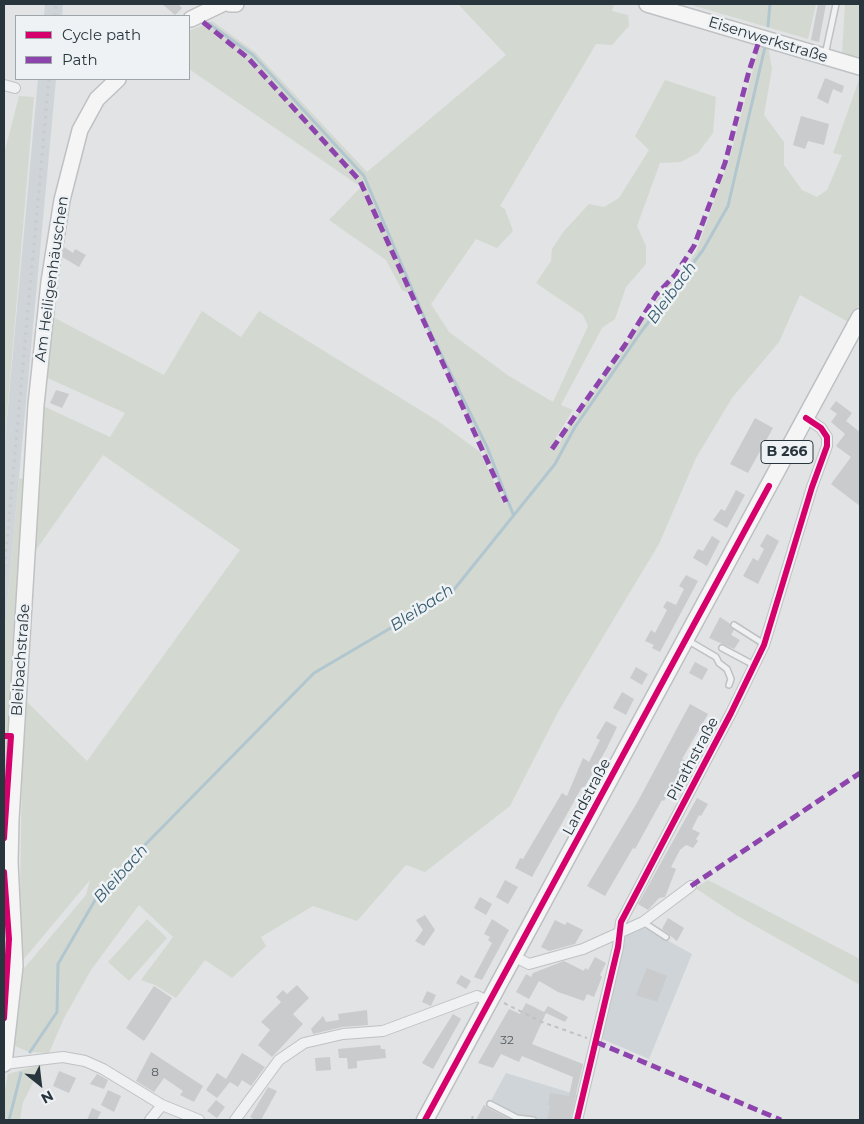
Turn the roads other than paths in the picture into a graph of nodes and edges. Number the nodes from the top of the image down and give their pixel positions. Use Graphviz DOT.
graph roads {
  1 [pos="206,4"];
  2 [pos="222,4"];
  3 [pos="230,4"];
  4 [pos="236,4"];
  5 [pos="647,4"];
  6 [pos="836,4"];
  7 [pos="190,21"];
  8 [pos="825,58"];
  9 [pos="860,67"];
  10 [pos="117,80"];
  11 [pos="4,85"];
  12 [pos="15,88"];
  13 [pos="860,317"];
  14 [pos="36,405"];
  15 [pos="806,418"];
  16 [pos="734,625"];
  17 [pos="686,640"];
  18 [pos="764,645"];
  19 [pos="722,648"];
  20 [pos="755,666"];
  21 [pos="729,685"];
  22 [pos="10,736"];
  23 [pos="691,886"];
  24 [pos="643,922"];
  25 [pos="620,932"];
  26 [pos="666,937"];
  27 [pos="514,958"];
  28 [pos="495,1001"];
  29 [pos="4,1064"];
  30 [pos="490,1104"];
  31 [pos="162,1105"];
  32 [pos="150,1120"];
  33 [pos="199,1120"];
  34 [pos="235,1120"];
  35 [pos="425,1120"];
  36 [pos="533,1120"];
  37 [pos="576,1120"];
  1 -- 7 [label="main road"];
  2 -- 7 [label="main road"];
  3 -- 4 [label="main road"];
  5 -- 8 [label="main road, Eisenwerkstraße"];
  6 -- 8 [label="lane"];
  8 -- 9 [label="main road, Eisenwerkstraße"];
  10 -- 14 [label="main road, Am Heiligenhäuschen"];
  11 -- 12 [label="street"];
  13 -- 15 [label="main road, Landstraße / B 266"];
  14 -- 22 [label="main road, Bleibachstraße"];
  15 -- 17 [label="main road, Landstraße / B 266"];
  15 -- 18 [label="street, Pirathstraße"];
  16 -- 18 [label="lane"];
  17 -- 21 [label="lane"];
  17 -- 27 [label="main road, Landstraße / B 266"];
  18 -- 20 [label="street, Pirathstraße"];
  19 -- 20 [label="lane"];
  20 -- 25 [label="street, Pirathstraße"];
  22 -- 29 [label="main road, Bleibachstraße"];
  23 -- 24 [label="street"];
  24 -- 25 [label="street"];
  24 -- 26 [label="lane"];
  25 -- 27 [label="street"];
  25 -- 37 [label="street, Pirathstraße"];
  27 -- 28 [label="main road, Landstraße / B 266"];
  28 -- 34 [label="street"];
  28 -- 35 [label="main road, Landstraße / B 266"];
  29 -- 31 [label="street"];
  30 -- 36 [label="lane"];
  31 -- 32 [label="street"];
  31 -- 33 [label="street"];
}
